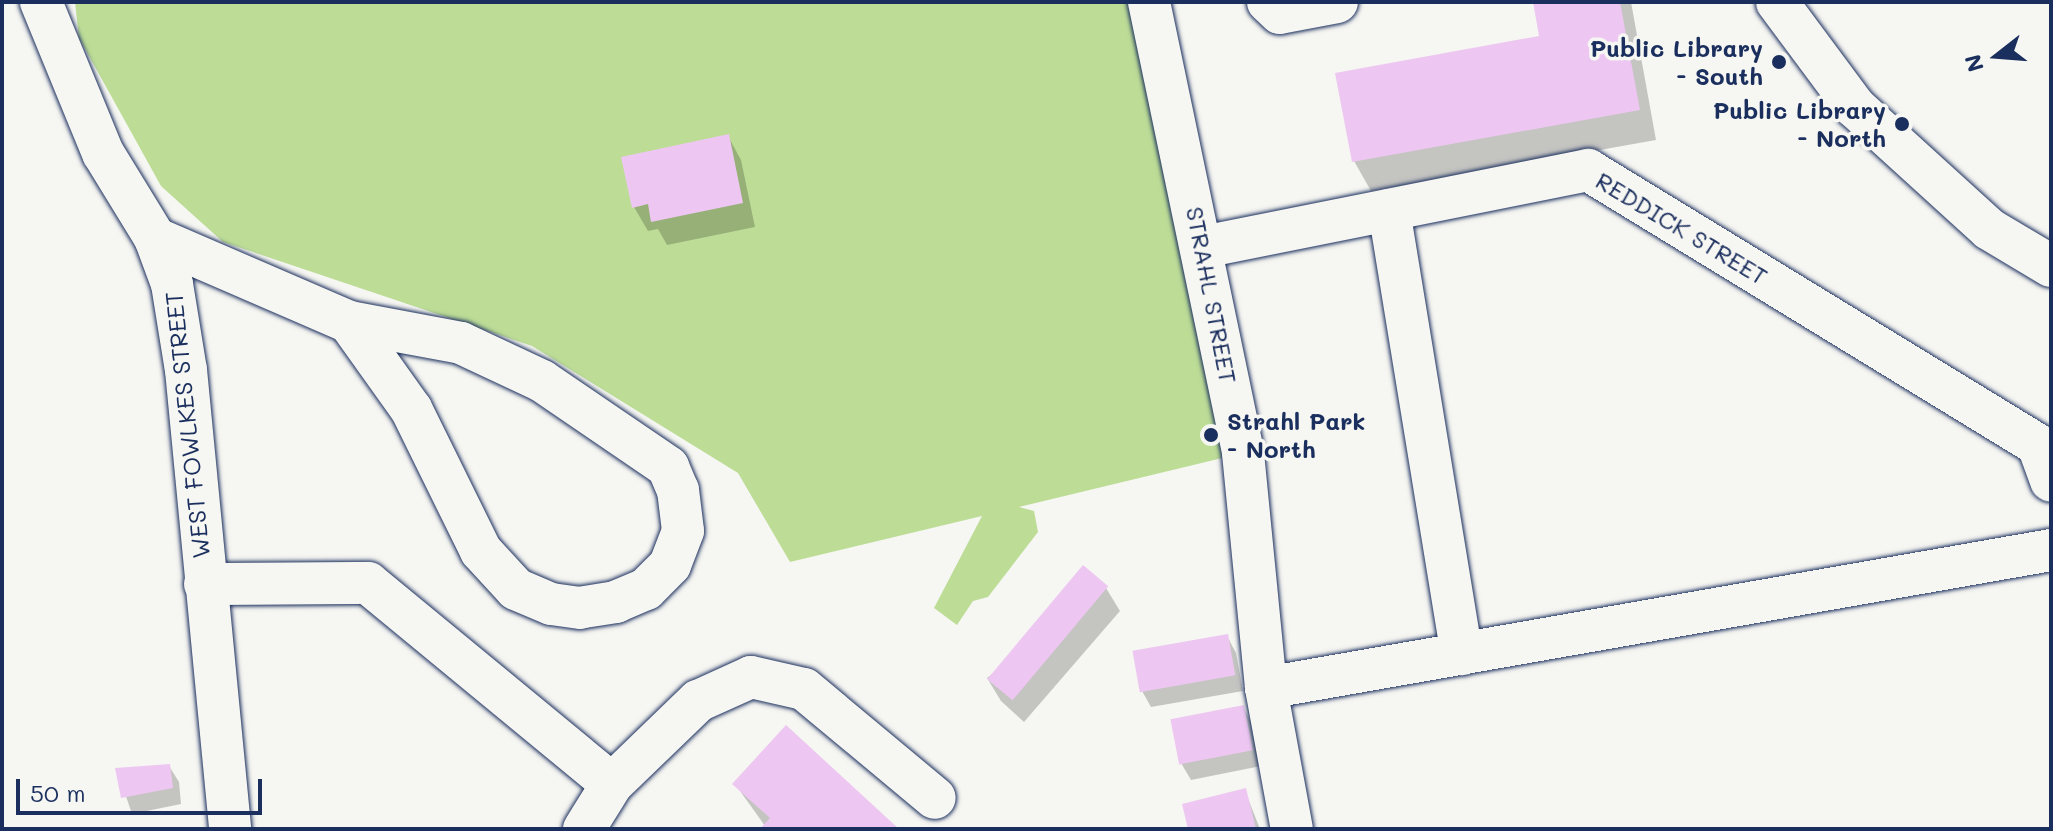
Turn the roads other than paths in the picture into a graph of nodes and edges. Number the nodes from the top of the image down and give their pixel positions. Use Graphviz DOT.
graph roads {
  1 [pos="41,2"];
  2 [pos="1149,2"];
  3 [pos="1268,2"];
  4 [pos="1337,2"];
  5 [pos="1777,2"];
  6 [pos="1389,210"];
  7 [pos="155,238"];
  8 [pos="1203,247"];
  9 [pos="2051,266"];
  10 [pos="349,322"];
  11 [pos="2051,481"];
  12 [pos="2051,550"];
  13 [pos="205,584"];
  14 [pos="1462,654"];
  15 [pos="1266,688"];
  16 [pos="612,784"];
  17 [pos="935,798"];
  18 [pos="230,829"];
  19 [pos="584,829"];
  20 [pos="1292,829"];
  1 -- 7 [label="street, WEST FOWLKES STREET"];
  2 -- 8 [label="street, STRAHL STREET"];
  3 -- 4 [label="street"];
  5 -- 9 [label="street"];
  6 -- 8 [label="street, REDDICK STREET"];
  6 -- 11 [label="street, REDDICK STREET"];
  6 -- 14 [label="street"];
  7 -- 10 [label="street"];
  7 -- 13 [label="street, WEST FOWLKES STREET"];
  8 -- 15 [label="street, STRAHL STREET"];
  10 -- 10 [label="street"];
  12 -- 14 [label="street"];
  13 -- 16 [label="street"];
  13 -- 18 [label="street, WEST FOWLKES STREET"];
  14 -- 15 [label="street"];
  15 -- 20 [label="street, STRAHL STREET"];
  16 -- 17 [label="street"];
  16 -- 19 [label="street"];
}
